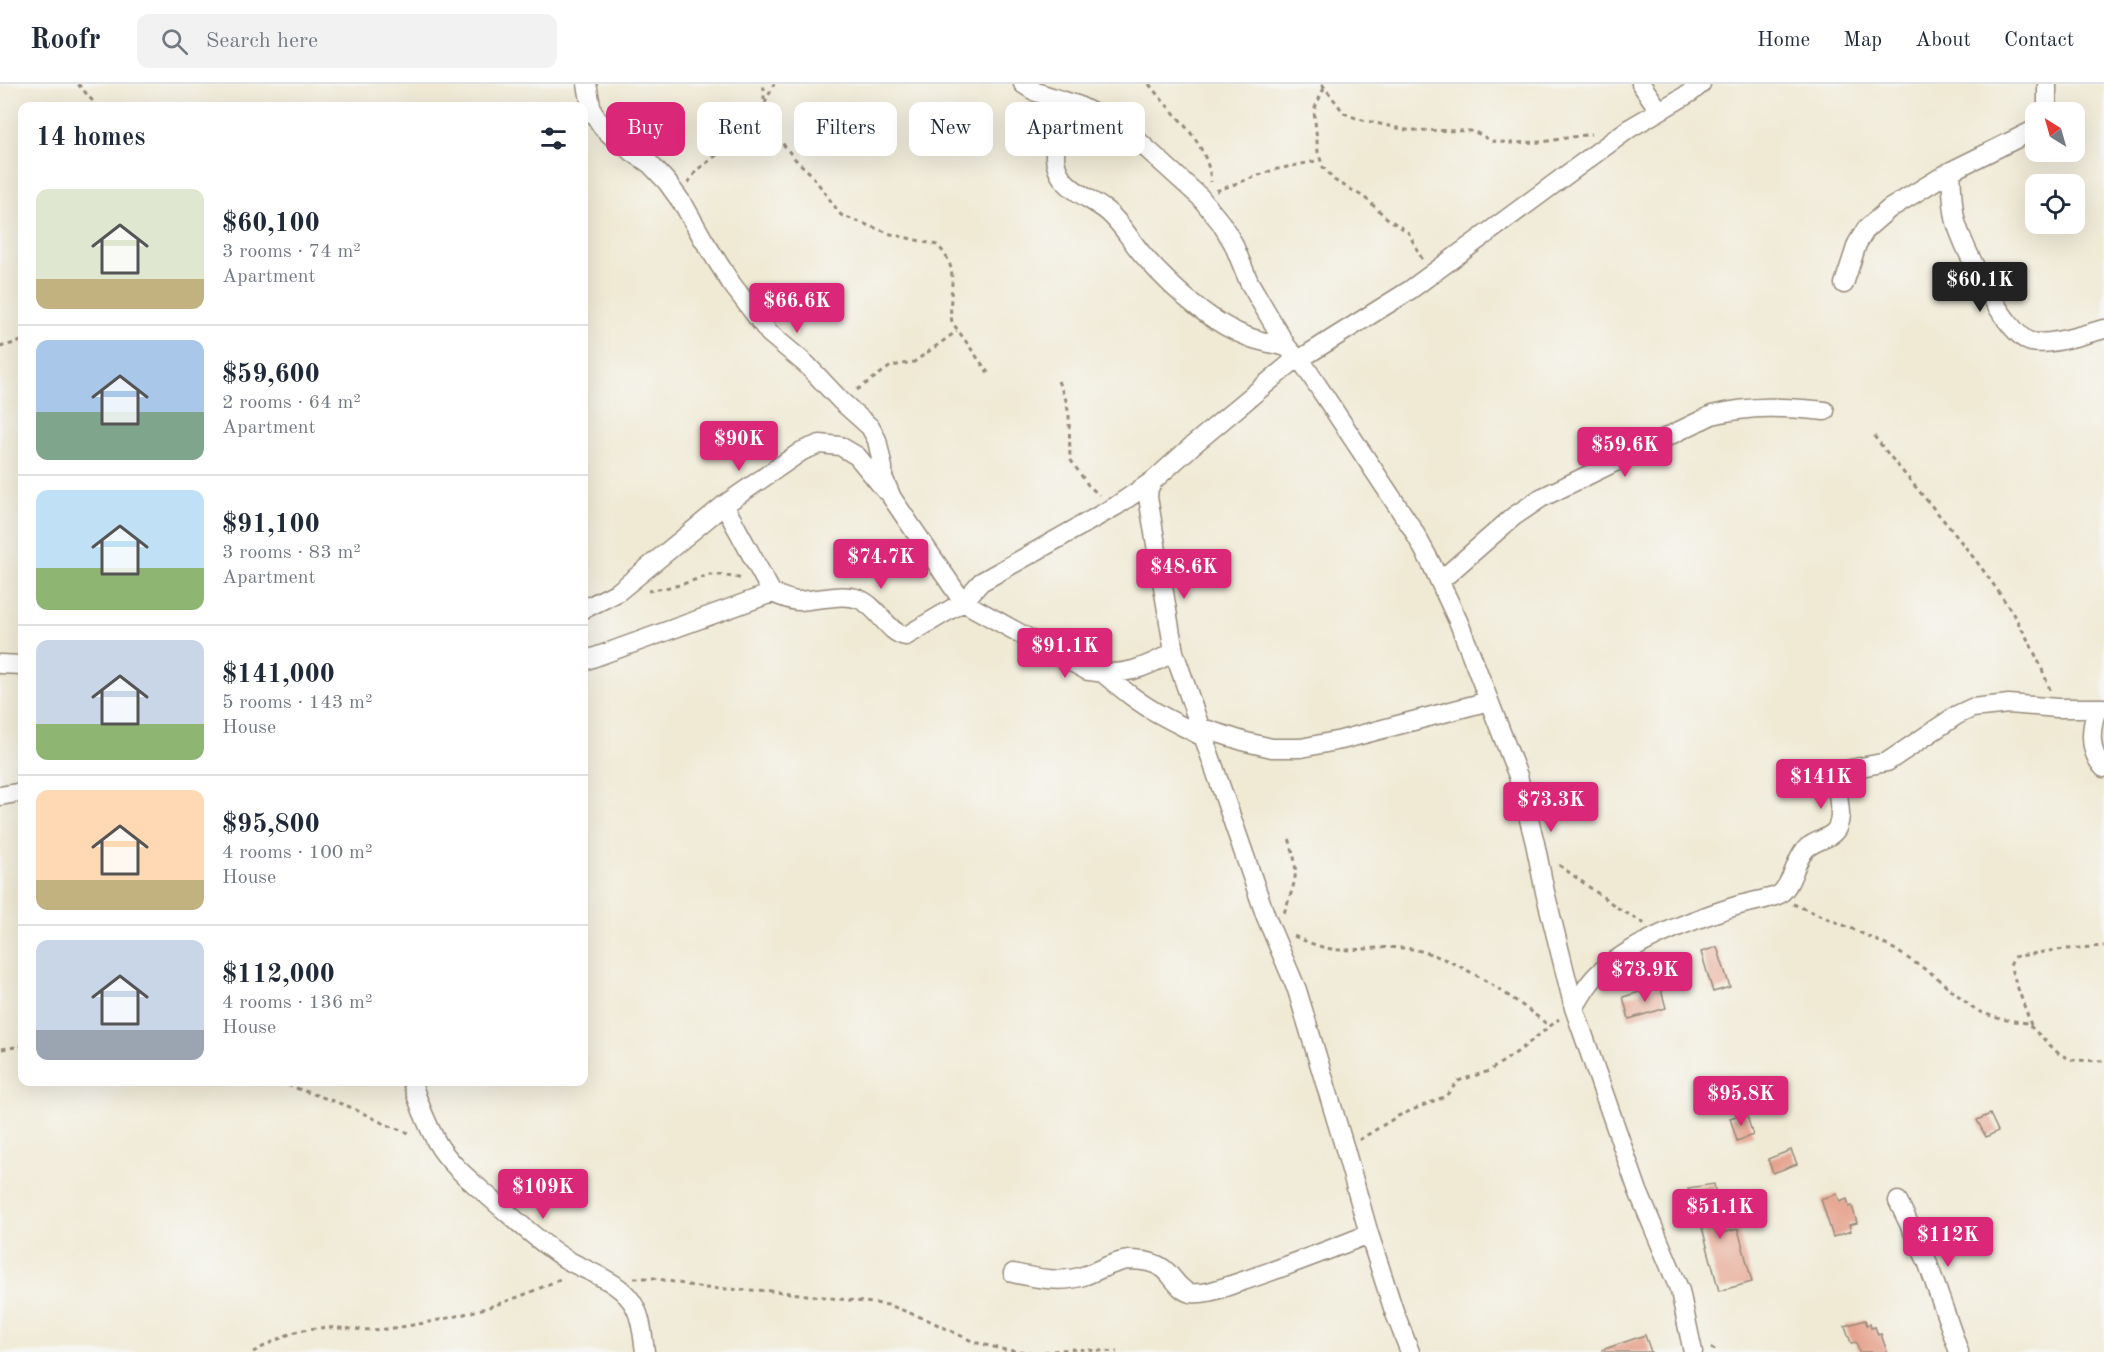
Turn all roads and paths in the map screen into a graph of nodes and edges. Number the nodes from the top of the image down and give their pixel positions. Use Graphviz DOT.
graph roads {
  1 [pos="78,84"];
  2 [pos="587,84"];
  3 [pos="763,84"];
  4 [pos="774,84"];
  5 [pos="1023,84"];
  6 [pos="1149,84"];
  7 [pos="1641,84"];
  8 [pos="1701,84"];
  9 [pos="1323,86"];
  10 [pos="2051,86"];
  11 [pos="94,102"];
  12 [pos="764,102"];
  13 [pos="765,102"];
  14 [pos="1068,102"];
  15 [pos="2049,102"];
  16 [pos="1659,110"];
  17 [pos="1597,133"];
  18 [pos="2025,134"];
  19 [pos="782,143"];
  20 [pos="1145,147"];
  21 [pos="715,156"];
  22 [pos="1055,156"];
  23 [pos="1321,160"];
  24 [pos="1951,171"];
  25 [pos="678,197"];
  26 [pos="1429,276"];
  27 [pos="1844,284"];
  28 [pos="2104,329"];
  29 [pos="957,331"];
  30 [pos="18,342"];
  31 [pos="0,347"];
  32 [pos="1295,354"];
  33 [pos="989,374"];
  34 [pos="1058,381"];
  35 [pos="841,401"];
  36 [pos="1825,411"];
  37 [pos="1874,436"];
  38 [pos="1154,480"];
  39 [pos="892,498"];
  40 [pos="724,505"];
  41 [pos="1116,506"];
  42 [pos="1440,581"];
  43 [pos="769,588"];
  44 [pos="648,592"];
  45 [pos="963,602"];
  46 [pos="588,607"];
  47 [pos="1174,652"];
  48 [pos="588,659"];
  49 [pos="0,664"];
  50 [pos="18,665"];
  51 [pos="1104,674"];
  52 [pos="1489,701"];
  53 [pos="2057,708"];
  54 [pos="2100,708"];
  55 [pos="1201,732"];
  56 [pos="2104,768"];
  57 [pos="18,793"];
  58 [pos="0,796"];
  59 [pos="1289,838"];
  60 [pos="1557,863"];
  61 [pos="1778,896"];
  62 [pos="1266,917"];
  63 [pos="1280,929"];
  64 [pos="1661,936"];
  65 [pos="2104,946"];
  66 [pos="1575,1008"];
  67 [pos="1549,1026"];
  68 [pos="2031,1026"];
  69 [pos="18,1047"];
  70 [pos="2,1049"];
  71 [pos="2104,1061"];
  72 [pos="292,1086"];
  73 [pos="412,1086"];
  74 [pos="437,1143"];
  75 [pos="1345,1149"];
  76 [pos="1898,1201"];
  77 [pos="1368,1234"];
  78 [pos="581,1269"];
  79 [pos="1013,1273"];
  80 [pos="632,1278"];
  81 [pos="253,1352"];
  82 [pos="645,1352"];
  83 [pos="1030,1352"];
  84 [pos="1044,1352"];
  85 [pos="1117,1352"];
  86 [pos="1410,1352"];
  87 [pos="1693,1352"];
  88 [pos="1959,1352"];
  1 -- 11 [label="path"];
  2 -- 25 [label="street"];
  3 -- 12 [label="path"];
  4 -- 13 [label="path"];
  5 -- 14 [label="street"];
  6 -- 23 [label="path"];
  7 -- 16 [label="street"];
  8 -- 16 [label="street"];
  9 -- 17 [label="path"];
  9 -- 23 [label="path"];
  10 -- 15 [label="street"];
  16 -- 26 [label="street"];
  18 -- 24 [label="street"];
  19 -- 29 [label="path"];
  20 -- 32 [label="street"];
  21 -- 25 [label="path"];
  22 -- 32 [label="street"];
  23 -- 26 [label="path"];
  24 -- 27 [label="street"];
  24 -- 28 [label="street"];
  25 -- 35 [label="street"];
  26 -- 32 [label="street"];
  29 -- 33 [label="path"];
  29 -- 35 [label="path"];
  30 -- 31 [label="path"];
  32 -- 38 [label="street"];
  32 -- 42 [label="street"];
  34 -- 41 [label="path"];
  35 -- 39 [label="street"];
  36 -- 42 [label="street"];
  37 -- 53 [label="path"];
  38 -- 41 [label="street"];
  38 -- 47 [label="street"];
  39 -- 40 [label="street"];
  39 -- 45 [label="street"];
  40 -- 43 [label="street"];
  40 -- 46 [label="street"];
  41 -- 45 [label="street"];
  42 -- 52 [label="street"];
  43 -- 44 [label="path"];
  43 -- 45 [label="street"];
  43 -- 48 [label="street"];
  45 -- 51 [label="street"];
  47 -- 51 [label="street"];
  47 -- 55 [label="street"];
  49 -- 50 [label="street"];
  51 -- 55 [label="street"];
  52 -- 55 [label="street"];
  52 -- 66 [label="street"];
  53 -- 54 [label="street"];
  53 -- 61 [label="street"];
  54 -- 56 [label="street"];
  55 -- 62 [label="street"];
  57 -- 58 [label="street"];
  59 -- 63 [label="path"];
  60 -- 64 [label="path"];
  61 -- 64 [label="street"];
  61 -- 68 [label="path"];
  62 -- 63 [label="path"];
  62 -- 75 [label="street"];
  63 -- 67 [label="path"];
  64 -- 66 [label="street"];
  65 -- 68 [label="path"];
  66 -- 67 [label="path"];
  66 -- 87 [label="street"];
  67 -- 75 [label="path"];
  68 -- 71 [label="path"];
  69 -- 70 [label="path"];
  72 -- 74 [label="path"];
  73 -- 74 [label="street"];
  74 -- 78 [label="street"];
  75 -- 77 [label="street"];
  76 -- 88 [label="street"];
  77 -- 79 [label="street"];
  77 -- 86 [label="street"];
  78 -- 81 [label="path"];
  78 -- 82 [label="street"];
  80 -- 83 [label="path"];
  84 -- 85 [label="path"];
}
